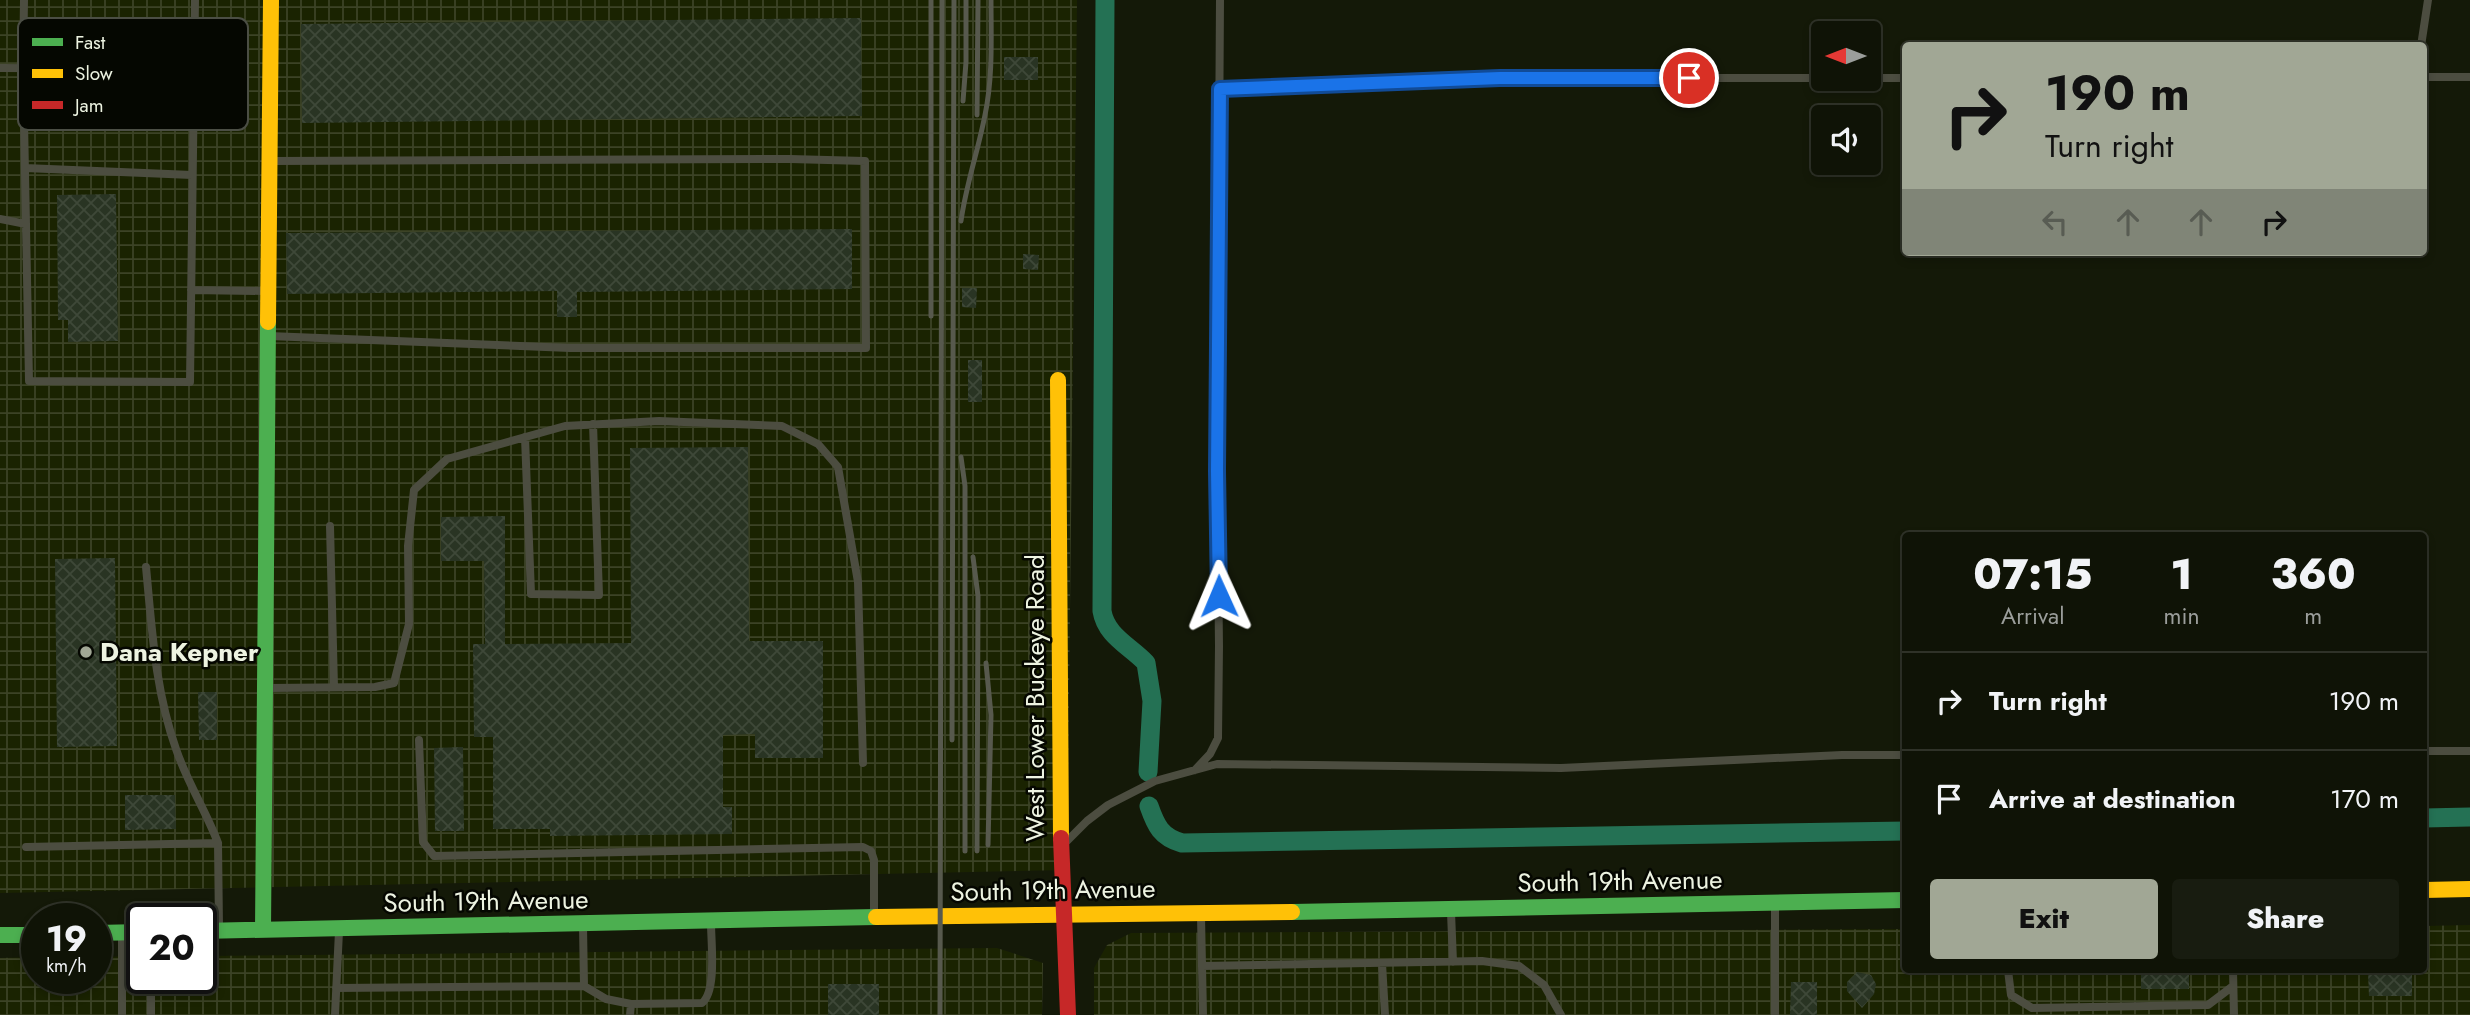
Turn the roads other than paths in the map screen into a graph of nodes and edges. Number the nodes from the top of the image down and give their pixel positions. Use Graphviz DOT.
graph roads {
  1 [pos="24,0"];
  2 [pos="195,0"];
  3 [pos="271,0"];
  4 [pos="1220,0"];
  5 [pos="2428,0"];
  6 [pos="24,18"];
  7 [pos="195,18"];
  8 [pos="2422,42"];
  9 [pos="0,68"];
  10 [pos="18,68"];
  11 [pos="2427,77"];
  12 [pos="2470,77"];
  13 [pos="1811,78"];
  14 [pos="1881,78"];
  15 [pos="1902,78"];
  16 [pos="1220,89"];
  17 [pos="24,130"];
  18 [pos="193,130"];
  19 [pos="269,161"];
  20 [pos="25,168"];
  21 [pos="192,175"];
  22 [pos="0,219"];
  23 [pos="26,224"];
  24 [pos="191,290"];
  25 [pos="268,291"];
  26 [pos="268,336"];
  27 [pos="1058,380"];
  28 [pos="593,424"];
  29 [pos="525,437"];
  30 [pos="330,526"];
  31 [pos="146,567"];
  32 [pos="334,687"];
  33 [pos="265,688"];
  34 [pos="419,740"];
  35 [pos="2427,751"];
  36 [pos="2470,751"];
  37 [pos="1902,755"];
  38 [pos="863,763"];
  39 [pos="1193,772"];
  40 [pos="218,843"];
  41 [pos="26,847"];
  42 [pos="1061,847"];
  43 [pos="2470,888"];
  44 [pos="2427,890"];
  45 [pos="1902,900"];
  46 [pos="1775,903"];
  47 [pos="1451,909"];
  48 [pos="1201,913"];
  49 [pos="1063,914"];
  50 [pos="874,917"];
  51 [pos="711,920"];
  52 [pos="583,923"];
  53 [pos="339,928"];
  54 [pos="262,930"];
  55 [pos="219,931"];
  56 [pos="112,933"];
  57 [pos="122,933"];
  58 [pos="126,933"];
  59 [pos="0,935"];
  60 [pos="21,935"];
  61 [pos="1453,962"];
  62 [pos="1382,963"];
  63 [pos="1202,966"];
  64 [pos="2008,973"];
  65 [pos="2233,973"];
  66 [pos="584,986"];
  67 [pos="2233,986"];
  68 [pos="336,988"];
  69 [pos="151,994"];
  70 [pos="702,1003"];
  71 [pos="631,1004"];
  72 [pos="122,1015"];
  73 [pos="151,1015"];
  74 [pos="335,1015"];
  75 [pos="630,1015"];
  76 [pos="702,1015"];
  77 [pos="1068,1015"];
  78 [pos="1203,1015"];
  79 [pos="1385,1015"];
  80 [pos="1561,1015"];
  81 [pos="1775,1015"];
  82 [pos="2234,1015"];
  1 -- 6 [label="lane"];
  2 -- 7 [label="lane"];
  3 -- 19 [label="main road"];
  4 -- 16 [label="lane"];
  5 -- 8 [label="lane"];
  9 -- 10 [label="lane"];
  11 -- 12 [label="lane"];
  13 -- 16 [label="lane"];
  14 -- 15 [label="lane"];
  16 -- 39 [label="lane"];
  17 -- 20 [label="lane"];
  18 -- 21 [label="lane"];
  19 -- 25 [label="main road"];
  19 -- 26 [label="lane"];
  20 -- 21 [label="lane"];
  20 -- 23 [label="lane"];
  21 -- 24 [label="lane"];
  22 -- 23 [label="lane"];
  23 -- 24 [label="lane"];
  24 -- 25 [label="lane"];
  25 -- 26 [label="main road"];
  26 -- 33 [label="main road"];
  27 -- 42 [label="main road, West Lower Buckeye Road"];
  28 -- 29 [label="lane"];
  28 -- 29 [label="lane"];
  28 -- 38 [label="lane"];
  29 -- 32 [label="lane"];
  30 -- 32 [label="lane"];
  31 -- 40 [label="lane"];
  32 -- 33 [label="lane"];
  33 -- 54 [label="main road"];
  34 -- 50 [label="lane"];
  35 -- 36 [label="lane"];
  37 -- 39 [label="lane"];
  39 -- 42 [label="lane"];
  40 -- 41 [label="lane"];
  40 -- 55 [label="lane"];
  42 -- 49 [label="main road, West Lower Buckeye Road"];
  43 -- 44 [label="main road"];
  45 -- 46 [label="main road, South 19th Avenue"];
  46 -- 47 [label="main road, South 19th Avenue"];
  46 -- 81 [label="lane"];
  47 -- 48 [label="main road, South 19th Avenue"];
  47 -- 61 [label="lane"];
  48 -- 49 [label="main road, South 19th Avenue"];
  48 -- 63 [label="lane"];
  49 -- 50 [label="main road, South 19th Avenue"];
  49 -- 77 [label="main road, West Lower Buckeye Road"];
  50 -- 51 [label="main road, South 19th Avenue"];
  51 -- 52 [label="main road, South 19th Avenue"];
  51 -- 70 [label="lane"];
  52 -- 53 [label="main road, South 19th Avenue"];
  52 -- 66 [label="lane"];
  53 -- 54 [label="main road, South 19th Avenue"];
  53 -- 68 [label="lane"];
  54 -- 55 [label="main road, South 19th Avenue"];
  56 -- 57 [label="main road"];
  57 -- 58 [label="main road"];
  57 -- 72 [label="lane"];
  59 -- 60 [label="main road"];
  61 -- 62 [label="lane"];
  61 -- 80 [label="lane"];
  62 -- 63 [label="lane"];
  62 -- 79 [label="lane"];
  63 -- 78 [label="lane"];
  64 -- 67 [label="lane"];
  65 -- 67 [label="lane"];
  66 -- 68 [label="lane"];
  66 -- 71 [label="lane"];
  67 -- 82 [label="lane"];
  68 -- 74 [label="lane"];
  69 -- 73 [label="lane"];
  70 -- 71 [label="lane"];
  70 -- 76 [label="lane"];
  71 -- 75 [label="lane"];
}
